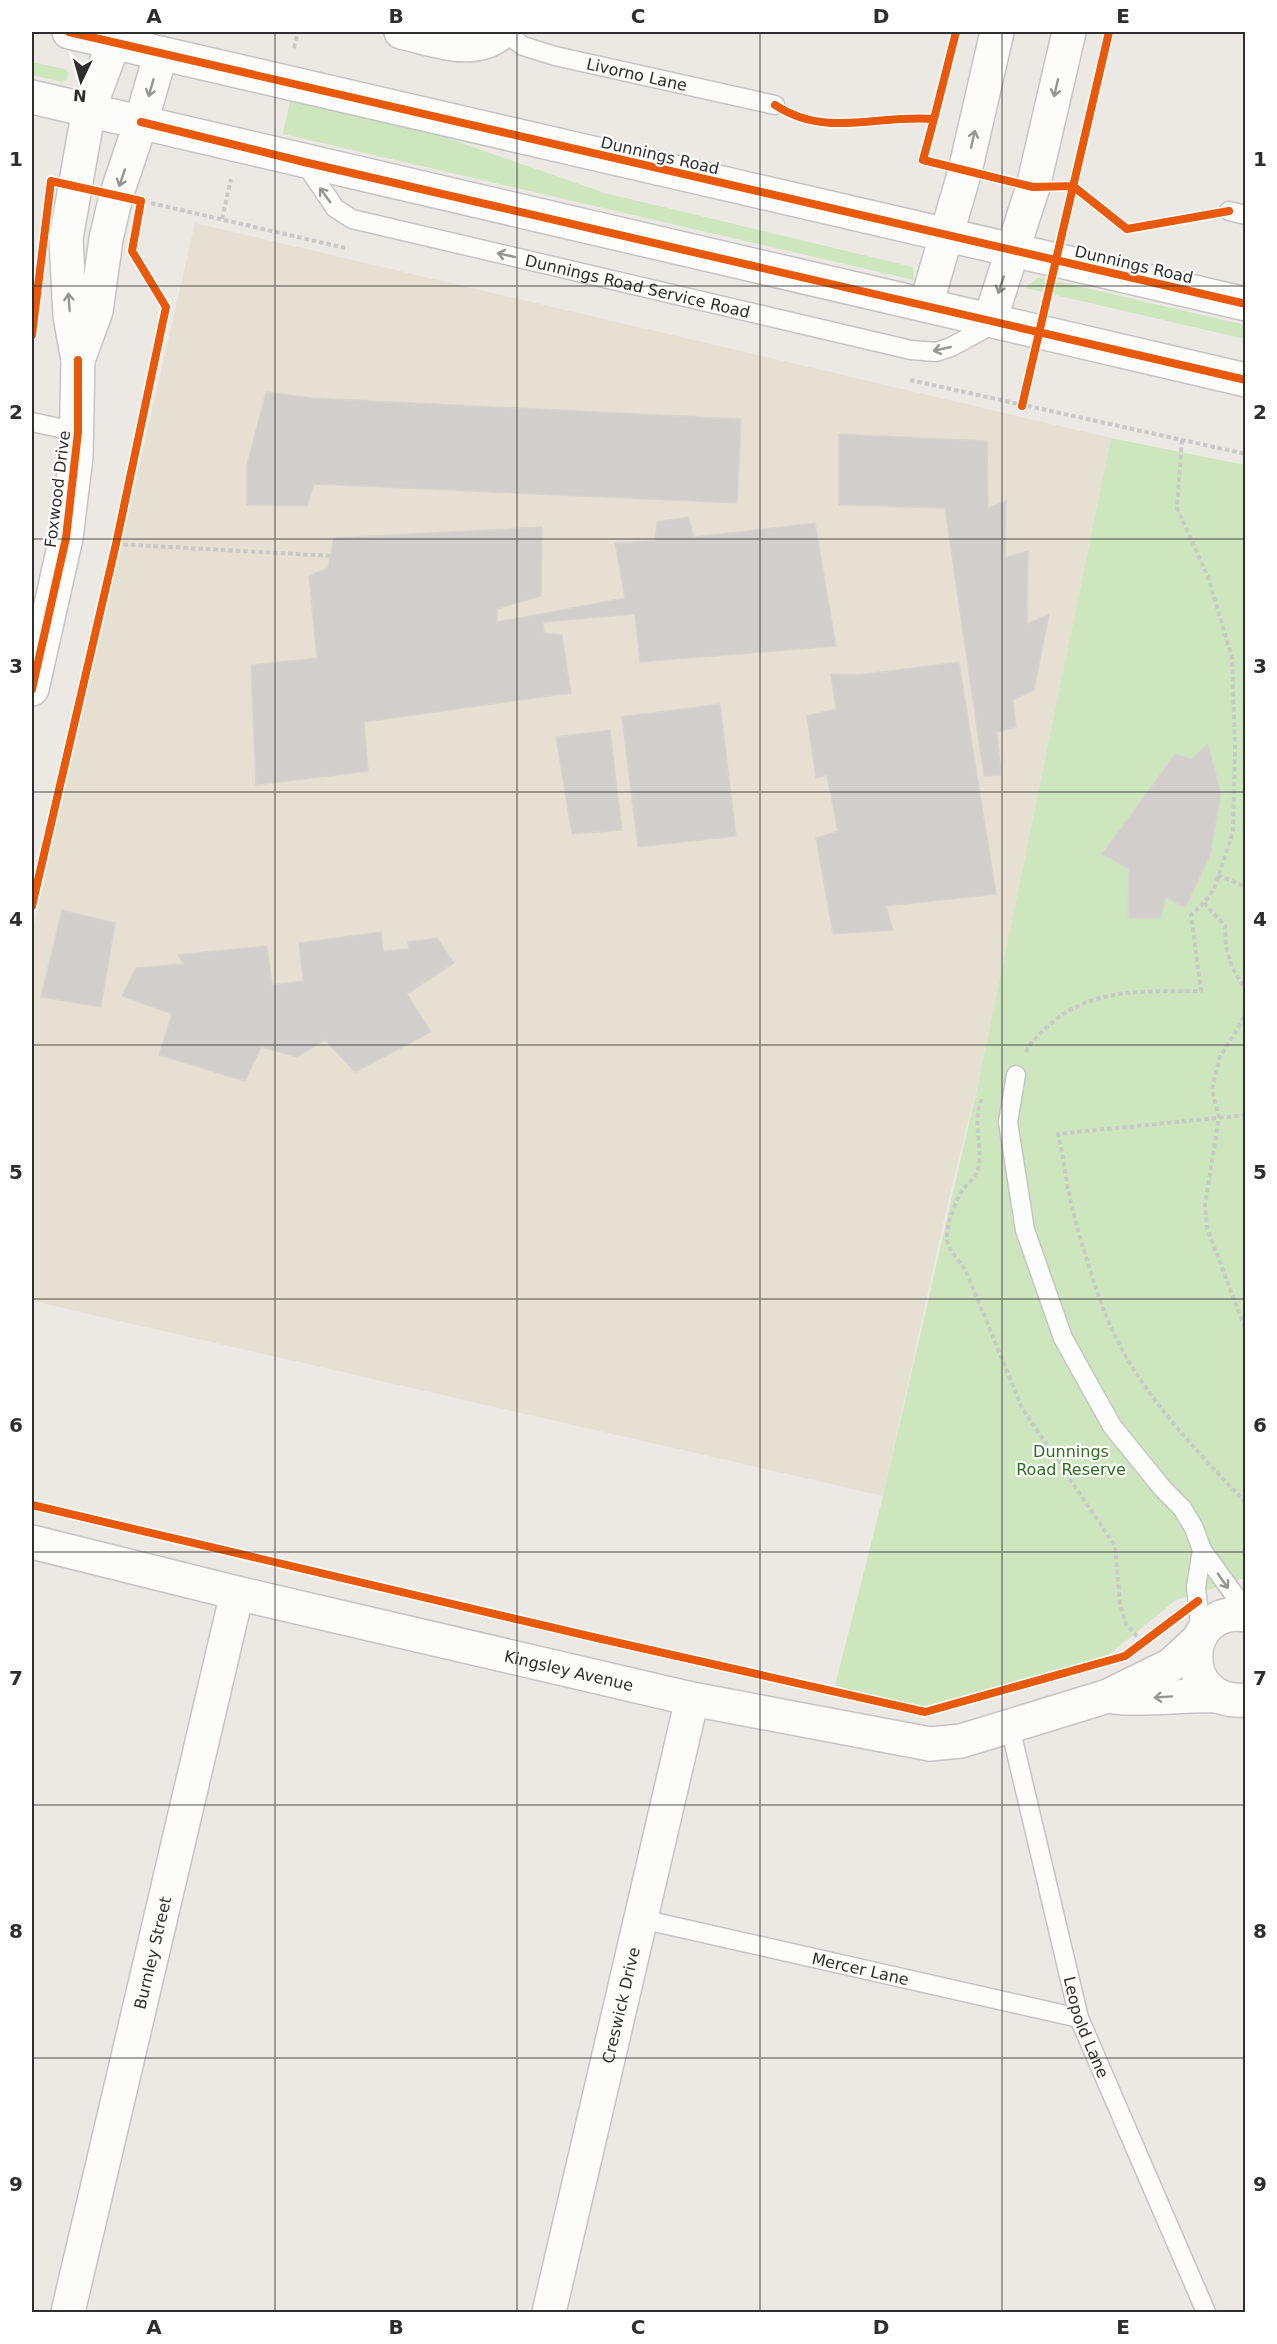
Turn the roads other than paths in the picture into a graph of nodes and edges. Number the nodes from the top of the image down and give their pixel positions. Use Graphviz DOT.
graph roads {
  1 [pos="69,32"];
  2 [pos="401,32"];
  3 [pos="503,32"];
  4 [pos="997,32"];
  5 [pos="1069,32"];
  6 [pos="114,42"];
  7 [pos="161,54"];
  8 [pos="32,97"];
  9 [pos="775,105"];
  10 [pos="89,109"];
  11 [pos="141,122"];
  12 [pos="304,162"];
  13 [pos="946,236"];
  14 [pos="1012,249"];
  15 [pos="1245,304"];
  16 [pos="926,305"];
  17 [pos="990,320"];
  18 [pos="78,360"];
  19 [pos="1245,380"];
  20 [pos="32,422"];
  21 [pos="78,432"];
  22 [pos="32,689"];
  23 [pos="1016,1075"];
  24 [pos="32,1542"];
  25 [pos="1202,1550"];
  26 [pos="237,1593"];
  27 [pos="1245,1613"];
  28 [pos="1200,1637"];
  29 [pos="1108,1696"];
  30 [pos="692,1699"];
  31 [pos="1234,1705"];
  32 [pos="1010,1727"];
  33 [pos="641,1919"];
  34 [pos="1079,2018"];
  35 [pos="68,2313"];
  36 [pos="549,2313"];
  37 [pos="1206,2313"];
  1 -- 6 [label="street, Dunnings Road"];
  2 -- 3 [label="street, Livorno Lane"];
  3 -- 9 [label="lane, Livorno Lane"];
  13 -- 4 [label="street, one-way"];
  5 -- 14 [label="street, one-way"];
  6 -- 7 [label="street, Dunnings Road"];
  6 -- 10 [label="street, Foxwood Drive"];
  7 -- 11 [label="street, Foxwood Drive, one-way"];
  7 -- 13 [label="street, Dunnings Road"];
  8 -- 10 [label="street"];
  10 -- 11 [label="street"];
  18 -- 10 [label="street, Foxwood Drive, one-way"];
  11 -- 12 [label="street"];
  11 -- 18 [label="street, Foxwood Drive, one-way"];
  12 -- 16 [label="street"];
  17 -- 12 [label="lane, Dunnings Road Service Road, one-way"];
  13 -- 14 [label="street, Dunnings Road"];
  13 -- 16 [label="street"];
  14 -- 15 [label="street, Dunnings Road"];
  14 -- 17 [label="street, one-way"];
  16 -- 17 [label="street"];
  17 -- 19 [label="street"];
  18 -- 21 [label="street, Foxwood Drive"];
  20 -- 21 [label="lane"];
  21 -- 22 [label="street, Foxwood Drive"];
  23 -- 25 [label="lane"];
  24 -- 26 [label="street, Kingsley Avenue"];
  25 -- 27 [label="lane, one-way"];
  25 -- 28 [label="lane"];
  26 -- 30 [label="street, Kingsley Avenue"];
  26 -- 35 [label="street, Burnley Street"];
  27 -- 28 [label="street, Kingsley Avenue"];
  28 -- 29 [label="street, Kingsley Avenue"];
  28 -- 31 [label="street"];
  31 -- 29 [label="street, Kingsley Avenue, one-way"];
  29 -- 32 [label="street, Kingsley Avenue"];
  30 -- 32 [label="street, Kingsley Avenue"];
  30 -- 33 [label="street, Creswick Drive"];
  32 -- 34 [label="lane, Leopold Lane"];
  33 -- 34 [label="lane, Mercer Lane"];
  33 -- 36 [label="street, Creswick Drive"];
  34 -- 37 [label="lane, Leopold Lane"];
}
